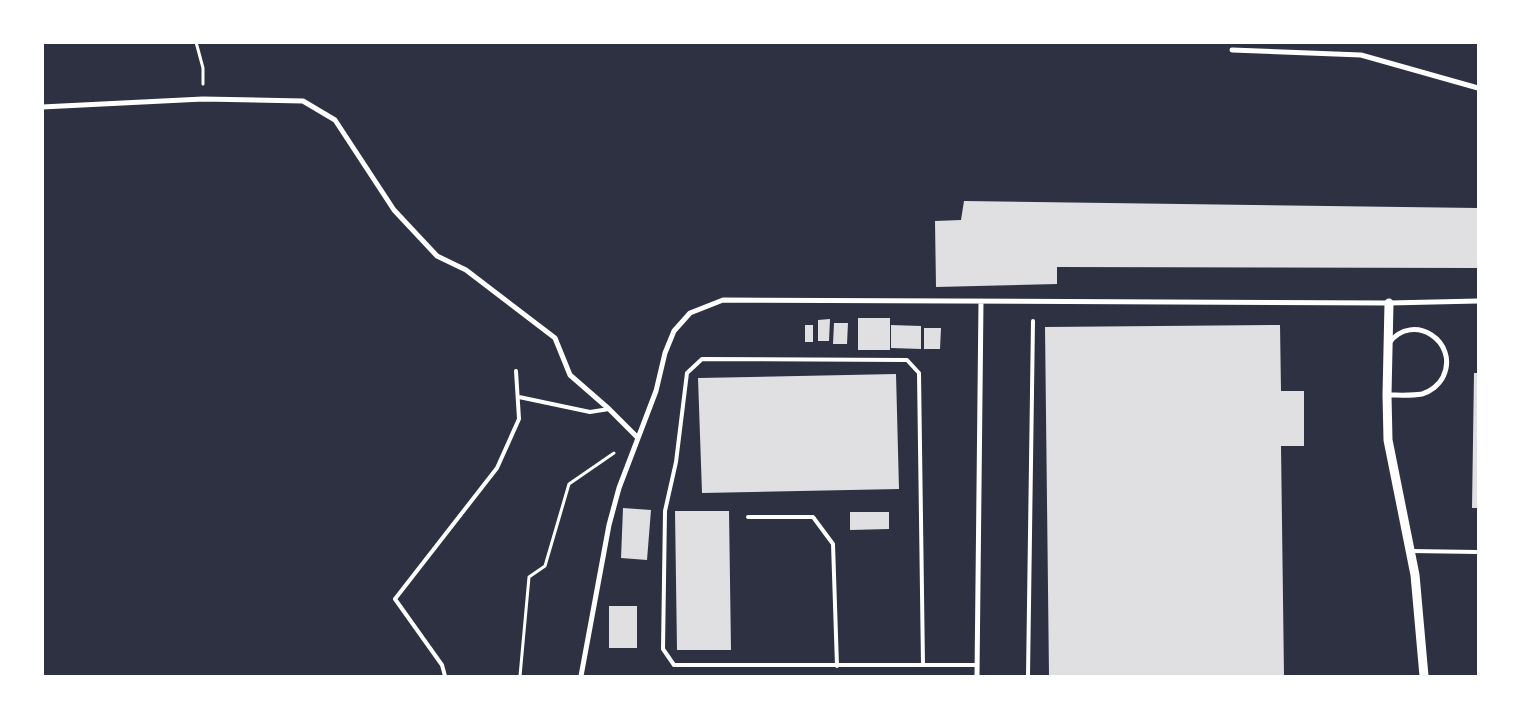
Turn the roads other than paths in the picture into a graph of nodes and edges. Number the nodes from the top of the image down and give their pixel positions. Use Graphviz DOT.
graph roads {
  1 [pos="1232,50"];
  2 [pos="1478,88"];
  3 [pos="42,107"];
  4 [pos="981,301"];
  5 [pos="1478,302"];
  6 [pos="1389,303"];
  7 [pos="1033,321"];
  8 [pos="1388,344"];
  9 [pos="516,371"];
  10 [pos="1387,395"];
  11 [pos="519,397"];
  12 [pos="609,409"];
  13 [pos="638,438"];
  14 [pos="748,517"];
  15 [pos="1410,551"];
  16 [pos="1478,552"];
  17 [pos="977,665"];
  18 [pos="837,666"];
  19 [pos="923,666"];
  20 [pos="445,676"];
  21 [pos="581,676"];
  22 [pos="977,676"];
  23 [pos="1028,676"];
  24 [pos="1424,676"];
  1 -- 2 [label="street"];
  3 -- 12 [label="street"];
  4 -- 6 [label="street"];
  4 -- 13 [label="street"];
  4 -- 17 [label="street"];
  5 -- 6 [label="street"];
  6 -- 8 [label="street"];
  7 -- 23 [label="lane"];
  8 -- 10 [label="street"];
  8 -- 10 [label="street"];
  9 -- 11 [label="lane"];
  10 -- 15 [label="street"];
  11 -- 12 [label="lane"];
  11 -- 20 [label="lane"];
  12 -- 13 [label="street"];
  13 -- 21 [label="street"];
  14 -- 18 [label="lane"];
  15 -- 16 [label="lane"];
  15 -- 24 [label="street"];
  17 -- 19 [label="lane"];
  17 -- 22 [label="street"];
  18 -- 19 [label="lane"];
  18 -- 19 [label="lane"];
}
